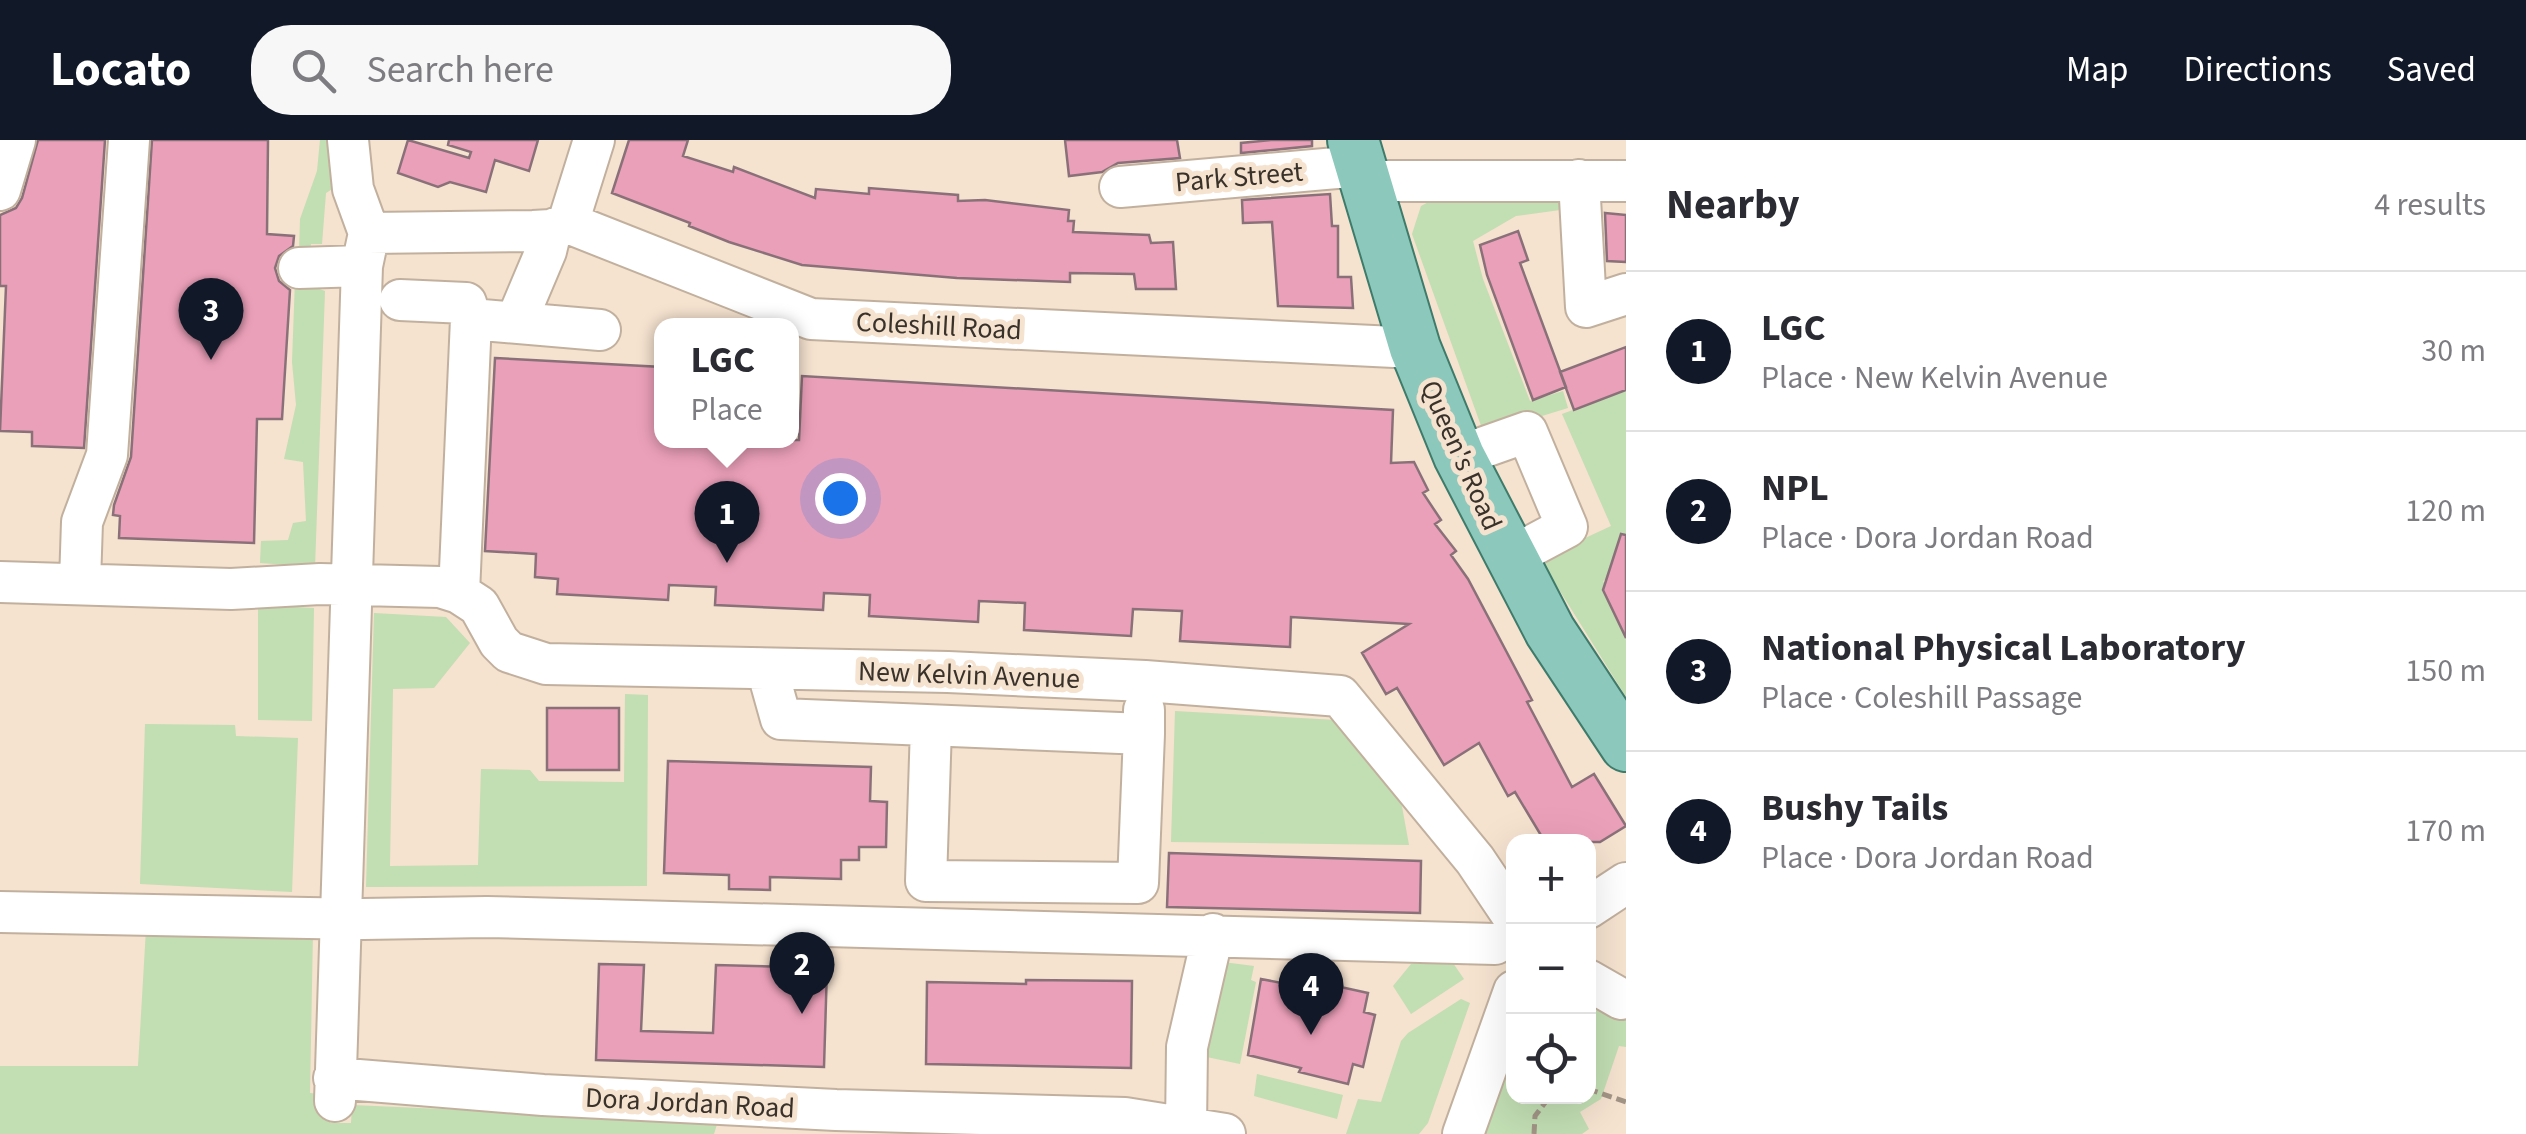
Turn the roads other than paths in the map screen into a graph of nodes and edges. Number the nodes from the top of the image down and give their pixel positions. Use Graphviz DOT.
graph roads {
  1 [pos="16,140"];
  2 [pos="130,140"];
  3 [pos="348,140"];
  4 [pos="594,140"];
  5 [pos="1358,162"];
  6 [pos="1579,180"];
  7 [pos="1626,182"];
  8 [pos="1120,187"];
  9 [pos="0,190"];
  10 [pos="551,228"];
  11 [pos="366,249"];
  12 [pos="300,268"];
  13 [pos="1626,294"];
  14 [pos="400,300"];
  15 [pos="471,319"];
  16 [pos="516,322"];
  17 [pos="600,330"];
  18 [pos="1415,348"];
  19 [pos="1459,456"];
  20 [pos="1509,558"];
  21 [pos="0,582"];
  22 [pos="80,582"];
  23 [pos="350,586"];
  24 [pos="459,593"];
  25 [pos="767,670"];
  26 [pos="1145,681"];
  27 [pos="931,727"];
  28 [pos="1144,734"];
  29 [pos="1626,746"];
  30 [pos="1626,883"];
  31 [pos="1596,903"];
  32 [pos="0,912"];
  33 [pos="341,918"];
  34 [pos="1506,931"];
  35 [pos="1213,934"];
  36 [pos="1506,938"];
  37 [pos="1506,1013"];
  38 [pos="1124,1126"];
  39 [pos="1206,1131"];
  40 [pos="1463,1134"];
  1 -- 9 [label="street"];
  2 -- 22 [label="street"];
  3 -- 11 [label="street"];
  4 -- 10 [label="street"];
  5 -- 6 [label="street, Park Street"];
  5 -- 8 [label="street, Park Street"];
  5 -- 18 [label="main road, Queen's Road"];
  6 -- 7 [label="street, Park Street"];
  6 -- 13 [label="street"];
  10 -- 11 [label="street"];
  10 -- 16 [label="street"];
  10 -- 18 [label="street, Coleshill Road"];
  11 -- 12 [label="street"];
  11 -- 23 [label="street"];
  14 -- 15 [label="street"];
  15 -- 16 [label="street"];
  15 -- 24 [label="street"];
  16 -- 17 [label="street"];
  18 -- 19 [label="main road, Queen's Road"];
  19 -- 20 [label="main road, Queen's Road"];
  19 -- 20 [label="street"];
  20 -- 29 [label="main road, Queen's Road"];
  21 -- 22 [label="street"];
  22 -- 23 [label="street"];
  23 -- 24 [label="street"];
  23 -- 33 [label="street"];
  24 -- 25 [label="street, New Kelvin Avenue"];
  25 -- 26 [label="street, New Kelvin Avenue"];
  25 -- 27 [label="street"];
  26 -- 28 [label="street"];
  26 -- 34 [label="street, New Kelvin Avenue"];
  27 -- 28 [label="street"];
  27 -- 28 [label="street"];
  30 -- 31 [label="street"];
  32 -- 33 [label="street"];
  33 -- 35 [label="street"];
  33 -- 38 [label="street, Dora Jordan Road"];
  35 -- 36 [label="street"];
  35 -- 39 [label="street"];
  37 -- 40 [label="street"];
  38 -- 39 [label="street, Dora Jordan Road"];
}
